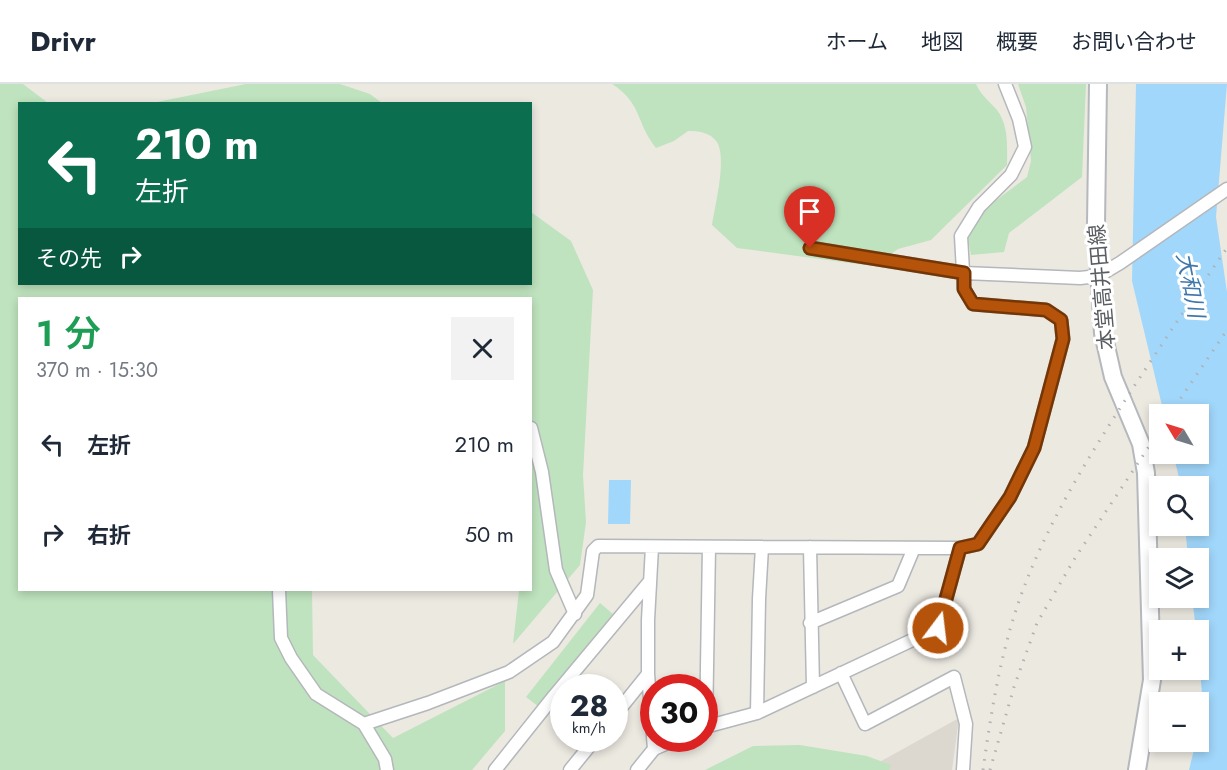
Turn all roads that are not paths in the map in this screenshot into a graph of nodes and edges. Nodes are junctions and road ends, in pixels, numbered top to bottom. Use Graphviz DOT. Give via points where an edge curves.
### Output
graph roads {
  1 [pos="1005,84"];
  2 [pos="1098,84"];
  3 [pos="1227,189"];
  4 [pos="810,248"];
  5 [pos="964,273"];
  6 [pos="1098,276"];
  7 [pos="532,432"];
  8 [pos="652,547"];
  9 [pos="709,547"];
  10 [pos="762,547"];
  11 [pos="810,547"];
  12 [pos="915,548"];
  13 [pos="960,548"];
  14 [pos="650,581"];
  15 [pos="279,591"];
  16 [pos="575,614"];
  17 [pos="810,623"];
  18 [pos="841,673"];
  19 [pos="648,674"];
  20 [pos="706,674"];
  21 [pos="640,684"];
  22 [pos="813,687"];
  23 [pos="628,699"];
  24 [pos="757,712"];
  25 [pos="718,723"];
  26 [pos="364,724"];
  27 [pos="585,752"];
  28 [pos="651,752"];
  29 [pos="387,770"];
  30 [pos="495,770"];
  31 [pos="570,770"];
  32 [pos="637,770"];
  33 [pos="963,770"];
  34 [pos="1137,770"];
  1 -- 5 [label="street" via="1025,147 1011,175 979,207 962,236"];
  2 -- 6 [label="main road, 本堂高井田線"];
  3 -- 6 [label="street"];
  4 -- 5 [label="street"];
  5 -- 6 [label="street"];
  5 -- 13 [label="street" via="964,289 973,304 1046,310 1061,320 1063,339 1034,448 1015,487 978,544"];
  6 -- 34 [label="main road, 本堂高井田線" via="1102,333 1113,377 1141,444 1146,473 1152,680"];
  7 -- 16 [label="street" via="556,570"];
  8 -- 9 [label="street"];
  8 -- 14 [label="street"];
  8 -- 16 [label="street" via="598,546 592,550 587,595"];
  9 -- 10 [label="street"];
  9 -- 20 [label="street"];
  10 -- 11 [label="street"];
  10 -- 24 [label="street"];
  11 -- 12 [label="street"];
  11 -- 17 [label="street"];
  12 -- 13 [label="street"];
  12 -- 17 [label="street" via="898,586"];
  13 -- 18 [label="street" via="938,628"];
  14 -- 19 [label="street"];
  14 -- 30 [label="street"];
  15 -- 26 [label="street" via="281,638 291,658 316,694"];
  16 -- 26 [label="street" via="553,642 509,672"];
  17 -- 22 [label="street"];
  18 -- 22 [label="street"];
  18 -- 33 [label="street" via="865,724 954,677 966,724"];
  21 -- 23 [label="street"];
  22 -- 24 [label="street"];
  24 -- 25 [label="street"];
  26 -- 29 [label="street" via="385,759"];
  27 -- 31 [label="street"];
  28 -- 32 [label="street"];
}
